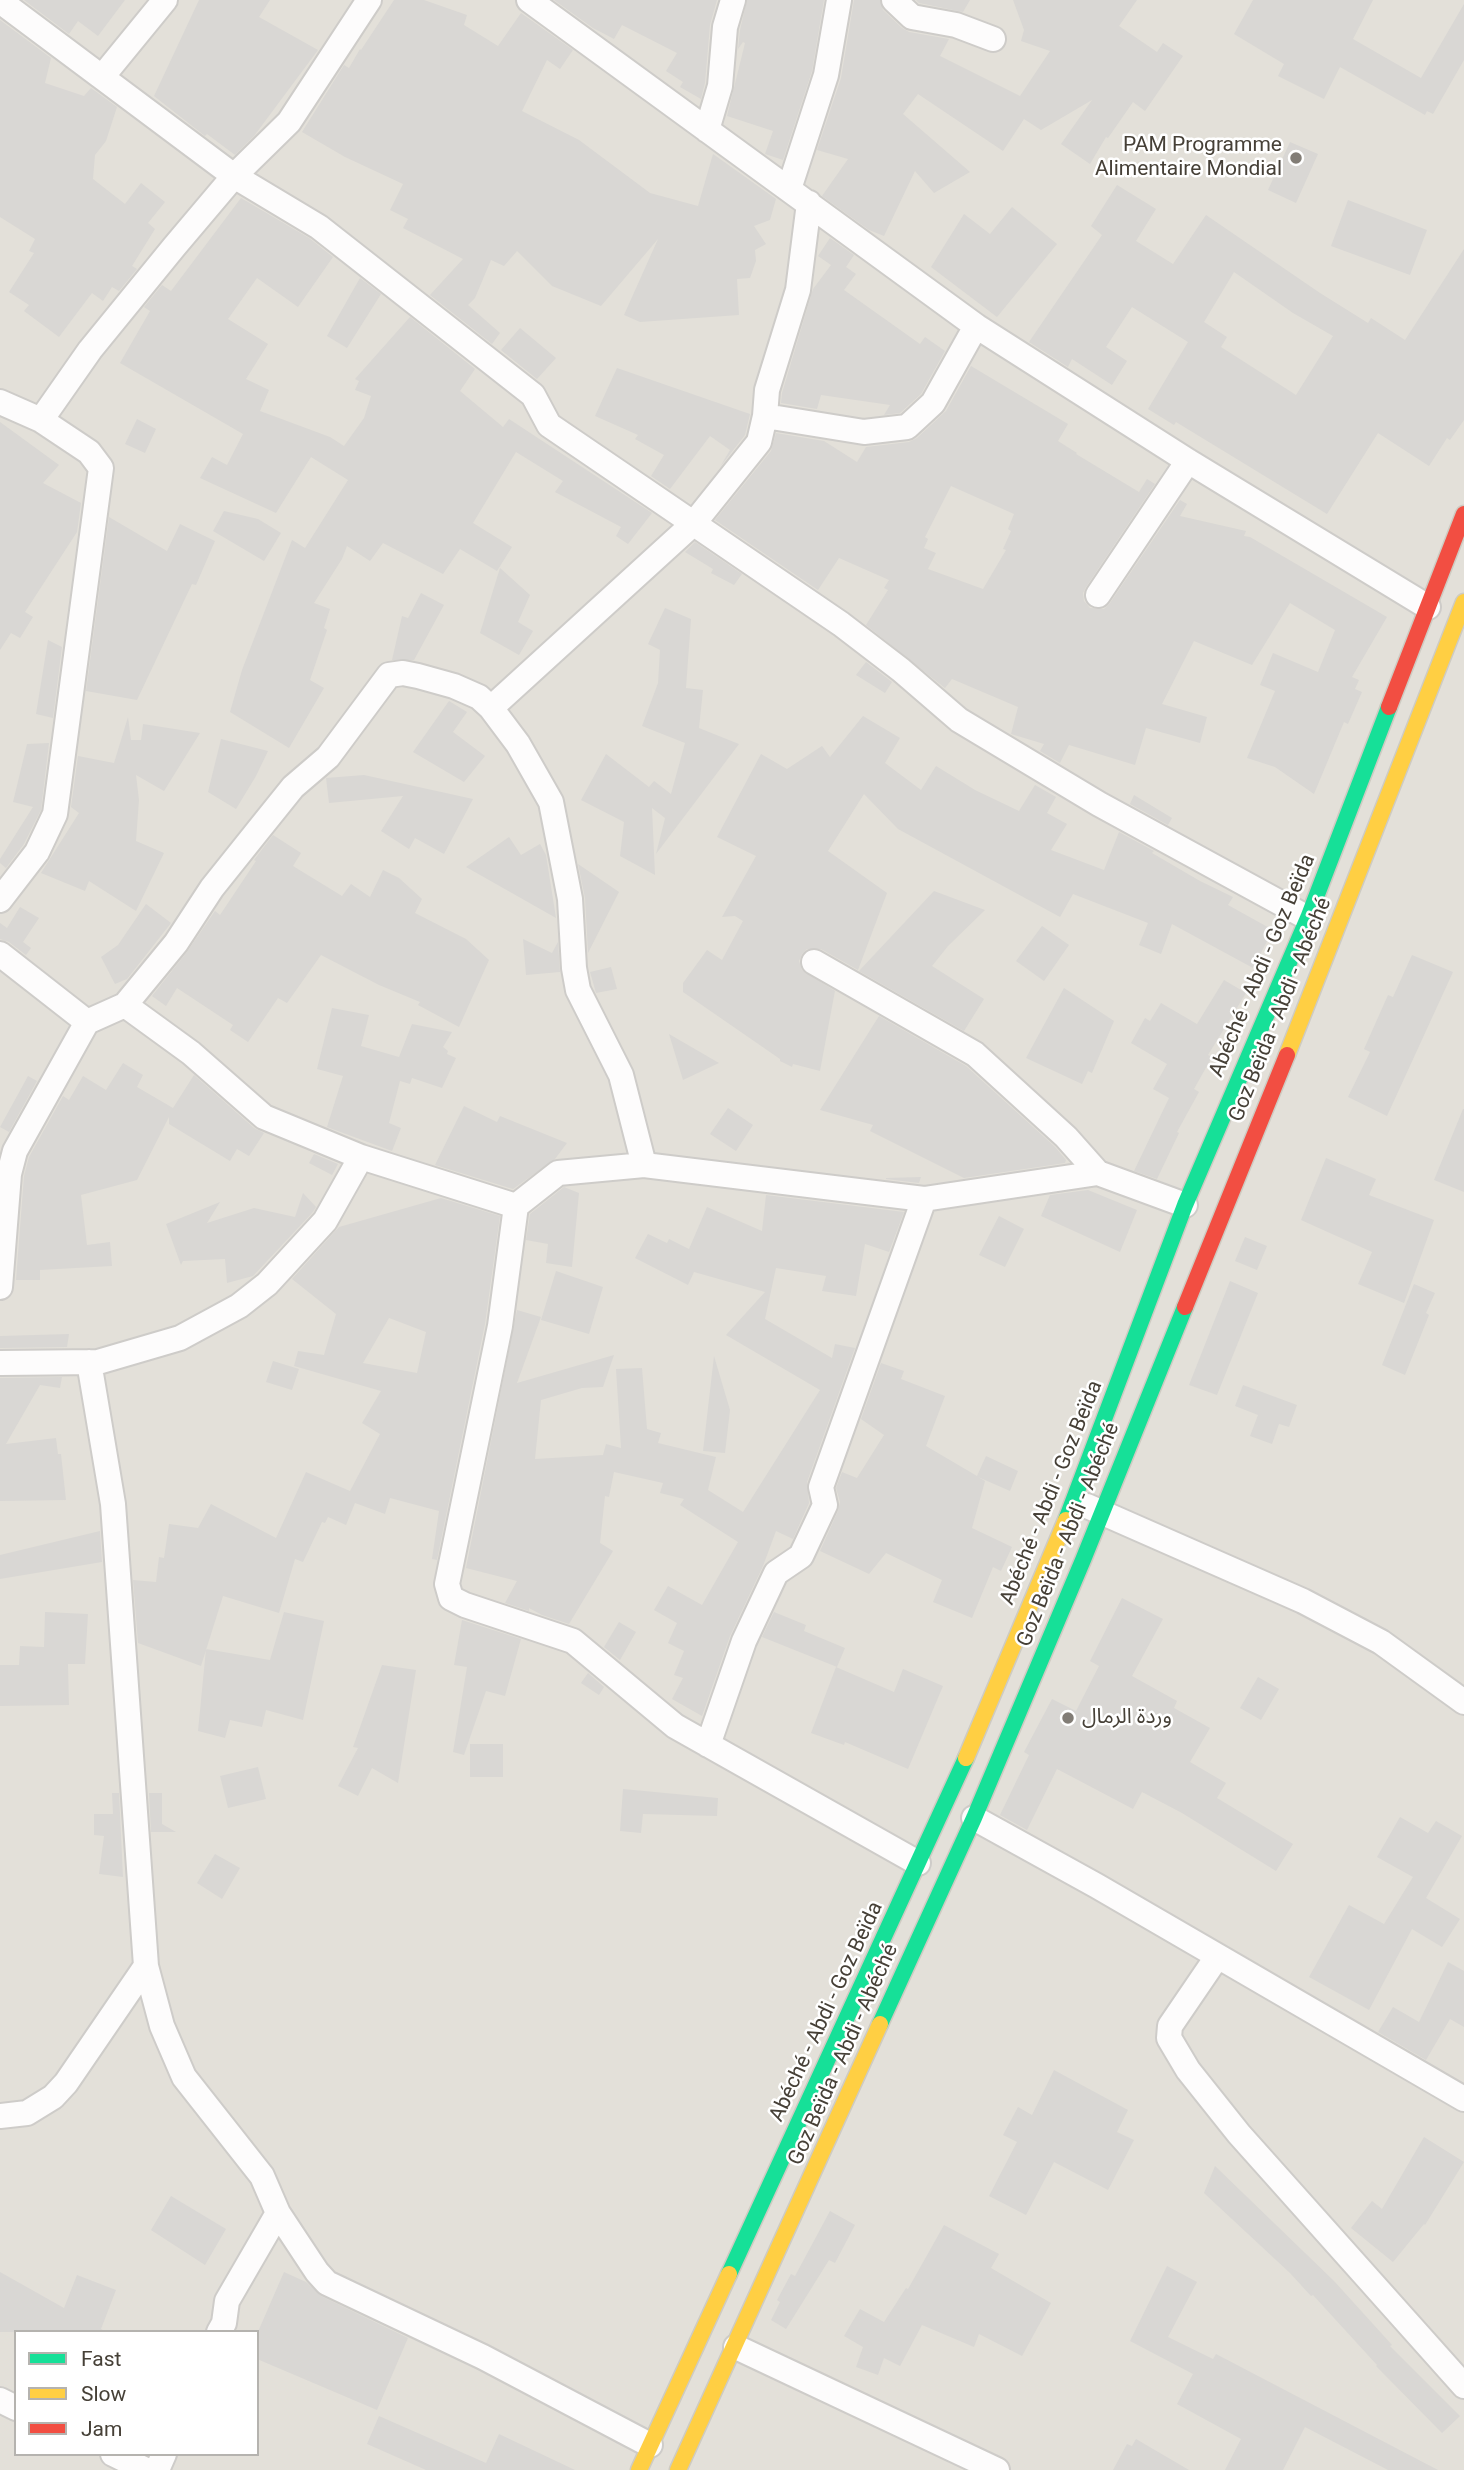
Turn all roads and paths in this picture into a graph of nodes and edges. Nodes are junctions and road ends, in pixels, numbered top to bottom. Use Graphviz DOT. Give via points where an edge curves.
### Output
graph roads {
  1 [pos="166,0"];
  2 [pos="369,0"];
  3 [pos="529,0"];
  4 [pos="733,0"];
  5 [pos="839,0"];
  6 [pos="894,0"];
  7 [pos="2,5"];
  8 [pos="993,39"];
  9 [pos="102,76"];
  10 [pos="707,130"];
  11 [pos="234,176"];
  12 [pos="799,196"];
  13 [pos="976,326"];
  14 [pos="0,402"];
  15 [pos="765,416"];
  16 [pos="41,420"];
  17 [pos="1188,461"];
  18 [pos="1464,514"];
  19 [pos="694,523"];
  20 [pos="1098,595"];
  21 [pos="1464,602"];
  22 [pos="1428,607"];
  23 [pos="491,708"];
  24 [pos="0,900"];
  25 [pos="1308,918"];
  26 [pos="0,954"];
  27 [pos="814,962"];
  28 [pos="125,1005"];
  29 [pos="87,1022"];
  30 [pos="361,1157"];
  31 [pos="644,1165"];
  32 [pos="1098,1173"];
  33 [pos="925,1199"];
  34 [pos="1185,1205"];
  35 [pos="516,1206"];
  36 [pos="0,1287"];
  37 [pos="89,1362"];
  38 [pos="0,1363"];
  39 [pos="1074,1501"];
  40 [pos="1102,1512"];
  41 [pos="1464,1702"];
  42 [pos="708,1745"];
  43 [pos="974,1818"];
  44 [pos="918,1863"];
  45 [pos="1217,1957"];
  46 [pos="146,1966"];
  47 [pos="1464,2099"];
  48 [pos="0,2116"];
  49 [pos="278,2213"];
  50 [pos="220,2330"];
  51 [pos="736,2347"];
  52 [pos="1464,2386"];
  53 [pos="650,2445"];
  54 [pos="117,2456"];
  55 [pos="146,2470"];
  56 [pos="639,2470"];
  57 [pos="678,2470"];
  58 [pos="997,2470"];
  1 -- 9 [label="street"];
  2 -- 11 [label="street" via="289,121"];
  3 -- 10 [label="street"];
  4 -- 10 [label="street" via="725,27 720,86"];
  5 -- 12 [label="street"];
  6 -- 8 [label="street" via="912,17 956,25"];
  7 -- 9 [label="street"];
  9 -- 11 [label="street"];
  10 -- 12 [label="street"];
  11 -- 16 [label="street" via="90,350"];
  11 -- 19 [label="street" via="318,227 533,395 550,425"];
  12 -- 13 [label="street"];
  12 -- 15 [label="street" via="798,290 767,390"];
  13 -- 15 [label="street" via="933,403 906,427 864,432"];
  13 -- 17 [label="street"];
  14 -- 16 [label="street"];
  15 -- 19 [label="street" via="759,442"];
  16 -- 24 [label="street" via="89,452 101,468 55,814 37,852"];
  17 -- 20 [label="street"];
  17 -- 22 [label="street"];
  18 -- 22 [label="main road, Abéché - Abdi - Goz Beïda"];
  19 -- 23 [label="street"];
  19 -- 25 [label="street" via="851,631 958,720 1099,804"];
  21 -- 40 [label="main road, Goz Beïda - Abdi - Abéché"];
  22 -- 25 [label="main road, Abéché - Abdi - Goz Beïda"];
  23 -- 28 [label="street" via="480,697 454,686 403,673 389,675 328,757 293,787 226,870 176,943"];
  23 -- 31 [label="street" via="551,802 570,899 578,990 621,1075"];
  25 -- 34 [label="main road, Abéché - Abdi - Goz Beïda"];
  26 -- 29 [label="street"];
  27 -- 32 [label="street" via="975,1054 1066,1137"];
  28 -- 29 [label="street"];
  28 -- 30 [label="street" via="191,1053 264,1117"];
  29 -- 36 [label="street" via="15,1151"];
  30 -- 35 [label="street"];
  30 -- 37 [label="street" via="325,1222 254,1296 180,1338"];
  31 -- 33 [label="street"];
  31 -- 35 [label="street" via="558,1173"];
  32 -- 33 [label="street"];
  32 -- 34 [label="street"];
  33 -- 42 [label="street" via="821,1487 825,1505 801,1556 776,1573 744,1641"];
  34 -- 39 [label="main road, Abéché - Abdi - Goz Beïda"];
  35 -- 42 [label="street" via="500,1326 447,1584 451,1598 573,1641 675,1726"];
  37 -- 38 [label="street"];
  37 -- 46 [label="street" via="113,1504"];
  39 -- 40 [label="street"];
  39 -- 44 [label="main road, Abéché - Abdi - Goz Beïda"];
  40 -- 41 [label="street" via="1314,1607 1381,1643"];
  40 -- 43 [label="main road, Goz Beïda - Abdi - Abéché"];
  42 -- 44 [label="street"];
  43 -- 45 [label="street"];
  43 -- 51 [label="main road, Goz Beïda - Abdi - Abéché"];
  44 -- 53 [label="main road, Abéché - Abdi - Goz Beïda"];
  45 -- 47 [label="street"];
  45 -- 52 [label="street" via="1170,2026 1169,2038 1188,2070 1239,2134"];
  46 -- 48 [label="street" via="53,2097 27,2113"];
  46 -- 49 [label="street" via="162,2026 184,2077 262,2176"];
  49 -- 50 [label="street" via="227,2301"];
  49 -- 53 [label="street" via="327,2283 483,2357"];
  51 -- 57 [label="main road, Goz Beïda - Abdi - Abéché"];
  51 -- 58 [label="street"];
  53 -- 56 [label="main road, Abéché - Abdi - Goz Beïda"];
  54 -- 55 [label="street"];
}
